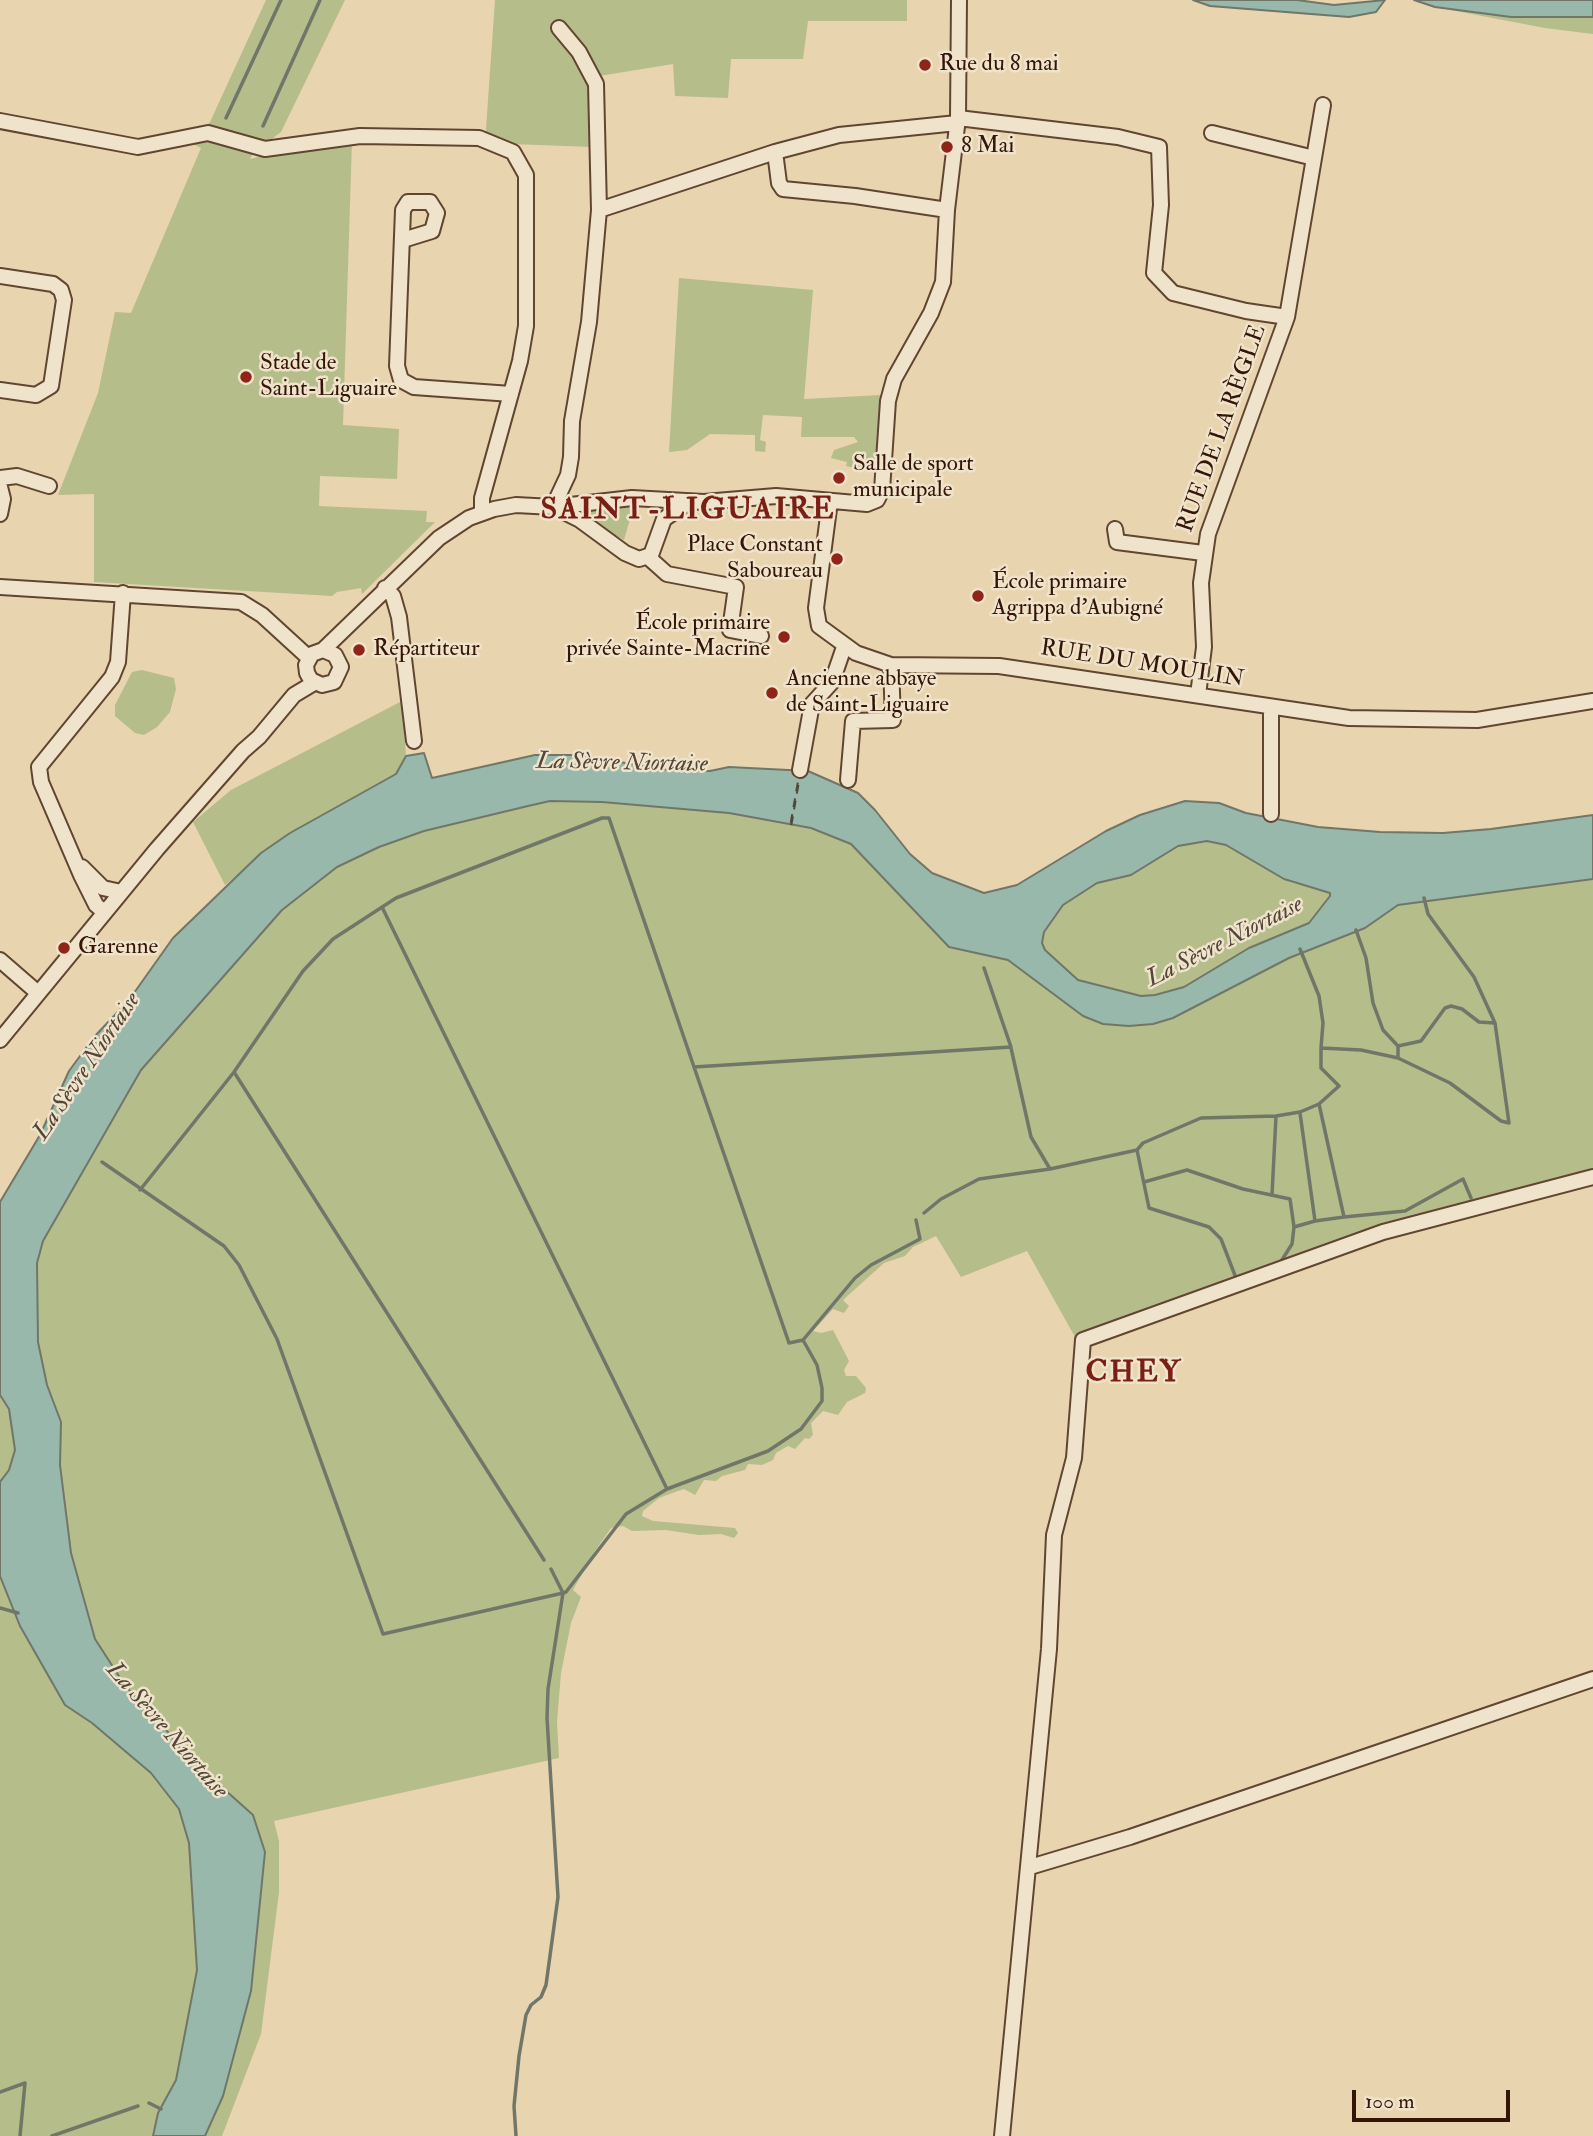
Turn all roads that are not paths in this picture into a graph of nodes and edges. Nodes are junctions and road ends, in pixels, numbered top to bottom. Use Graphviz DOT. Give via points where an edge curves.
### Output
graph roads {
  1 [pos="959,0"];
  2 [pos="559,28"];
  3 [pos="1323,105"];
  4 [pos="0,121"];
  5 [pos="957,121"];
  6 [pos="1212,133"];
  7 [pos="775,152"];
  8 [pos="1314,158"];
  9 [pos="599,210"];
  10 [pos="947,210"];
  11 [pos="403,240"];
  12 [pos="0,276"];
  13 [pos="1287,317"];
  14 [pos="0,390"];
  15 [pos="511,394"];
  16 [pos="0,478"];
  17 [pos="49,486"];
  18 [pos="0,487"];
  19 [pos="657,499"];
  20 [pos="830,501"];
  21 [pos="584,502"];
  22 [pos="689,502"];
  23 [pos="553,507"];
  24 [pos="482,512"];
  25 [pos="0,514"];
  26 [pos="664,519"];
  27 [pos="580,520"];
  28 [pos="1115,529"];
  29 [pos="1203,553"];
  30 [pos="648,557"];
  31 [pos="0,587"];
  32 [pos="385,588"];
  33 [pos="123,593"];
  34 [pos="351,624"];
  35 [pos="761,636"];
  36 [pos="844,646"];
  37 [pos="323,650"];
  38 [pos="340,662"];
  39 [pos="307,663"];
  40 [pos="891,665"];
  41 [pos="314,683"];
  42 [pos="1198,695"];
  43 [pos="1593,701"];
  44 [pos="1271,708"];
  45 [pos="414,741"];
  46 [pos="243,751"];
  47 [pos="800,770"];
  48 [pos="848,780"];
  49 [pos="1270,814"];
  50 [pos="77,860"];
  51 [pos="121,892"];
  52 [pos="104,912"];
  53 [pos="0,960"];
  54 [pos="38,993"];
  55 [pos="0,1040"];
  56 [pos="1593,1177"];
  57 [pos="1593,1679"];
  58 [pos="1030,1867"];
  59 [pos="1002,2136"];
  1 -- 5 [label="street"];
  2 -- 9 [label="street" via="579,51 596,84"];
  3 -- 8 [label="street"];
  4 -- 15 [label="street" via="138,147 208,133 265,149 340,137 472,137 513,152 526,175 527,296 523,344"];
  5 -- 7 [label="street" via="853,132"];
  5 -- 10 [label="street"];
  5 -- 13 [label="street, RUE DE LA RÈGLE" via="1118,137 1159,147 1161,205 1154,272 1173,293"];
  6 -- 8 [label="street"];
  7 -- 9 [label="street"];
  7 -- 10 [label="street" via="783,190"];
  8 -- 13 [label="street"];
  9 -- 23 [label="street" via="571,457"];
  10 -- 20 [label="street" via="940,293 889,394 880,495 867,504"];
  11 -- 15 [label="street" via="397,366 401,380 414,387"];
  12 -- 14 [label="street" via="58,286 64,305 51,386 40,395"];
  13 -- 29 [label="street, RUE DE LA RÈGLE"];
  15 -- 24 [label="street"];
  16 -- 17 [label="street" via="17,476"];
  18 -- 25 [label="street"];
  19 -- 21 [label="street"];
  19 -- 22 [label="street"];
  19 -- 26 [label="street" via="664,508"];
  20 -- 22 [label="street" via="776,496"];
  20 -- 36 [label="street, RUE DU MOULIN" via="816,608 819,626"];
  21 -- 23 [label="street"];
  21 -- 27 [label="street" via="578,508"];
  22 -- 26 [label="street"];
  23 -- 24 [label="street" via="516,505"];
  23 -- 27 [label="street"];
  24 -- 32 [label="street" via="439,538"];
  26 -- 30 [label="street"];
  27 -- 30 [label="street" via="631,556"];
  28 -- 29 [label="street" via="1117,542"];
  29 -- 42 [label="street, RUE DE LA RÈGLE" via="1204,647"];
  30 -- 35 [label="street" via="667,574 736,587 730,630"];
  31 -- 33 [label="street"];
  32 -- 34 [label="street"];
  32 -- 45 [label="street" via="393,596 399,617"];
  33 -- 39 [label="street" via="241,602 262,615"];
  33 -- 50 [label="street" via="118,662 112,677 39,767 41,782"];
  34 -- 37 [label="street"];
  34 -- 38 [label="street"];
  36 -- 40 [label="street, RUE DU MOULIN"];
  36 -- 47 [label="street" via="832,682 812,704"];
  37 -- 38 [label="street" via="332,652"];
  37 -- 39 [label="street"];
  38 -- 41 [label="street" via="340,675 334,681"];
  39 -- 41 [label="street"];
  39 -- 46 [label="street"];
  40 -- 42 [label="street, RUE DU MOULIN" via="987,665"];
  40 -- 48 [label="street" via="893,720 853,721"];
  41 -- 46 [label="street" via="294,695"];
  42 -- 44 [label="street, RUE DU MOULIN"];
  43 -- 44 [label="street, RUE DU MOULIN" via="1452,722 1349,718"];
  44 -- 49 [label="street"];
  46 -- 51 [label="street"];
  50 -- 51 [label="street" via="103,888"];
  50 -- 52 [label="street" via="91,895"];
  51 -- 52 [label="street"];
  52 -- 54 [label="street"];
  53 -- 54 [label="street"];
  54 -- 55 [label="street"];
  56 -- 58 [label="street" via="1395,1229 1083,1340 1074,1458 1054,1535"];
  57 -- 58 [label="street" via="1130,1838"];
  58 -- 59 [label="street"];
}
